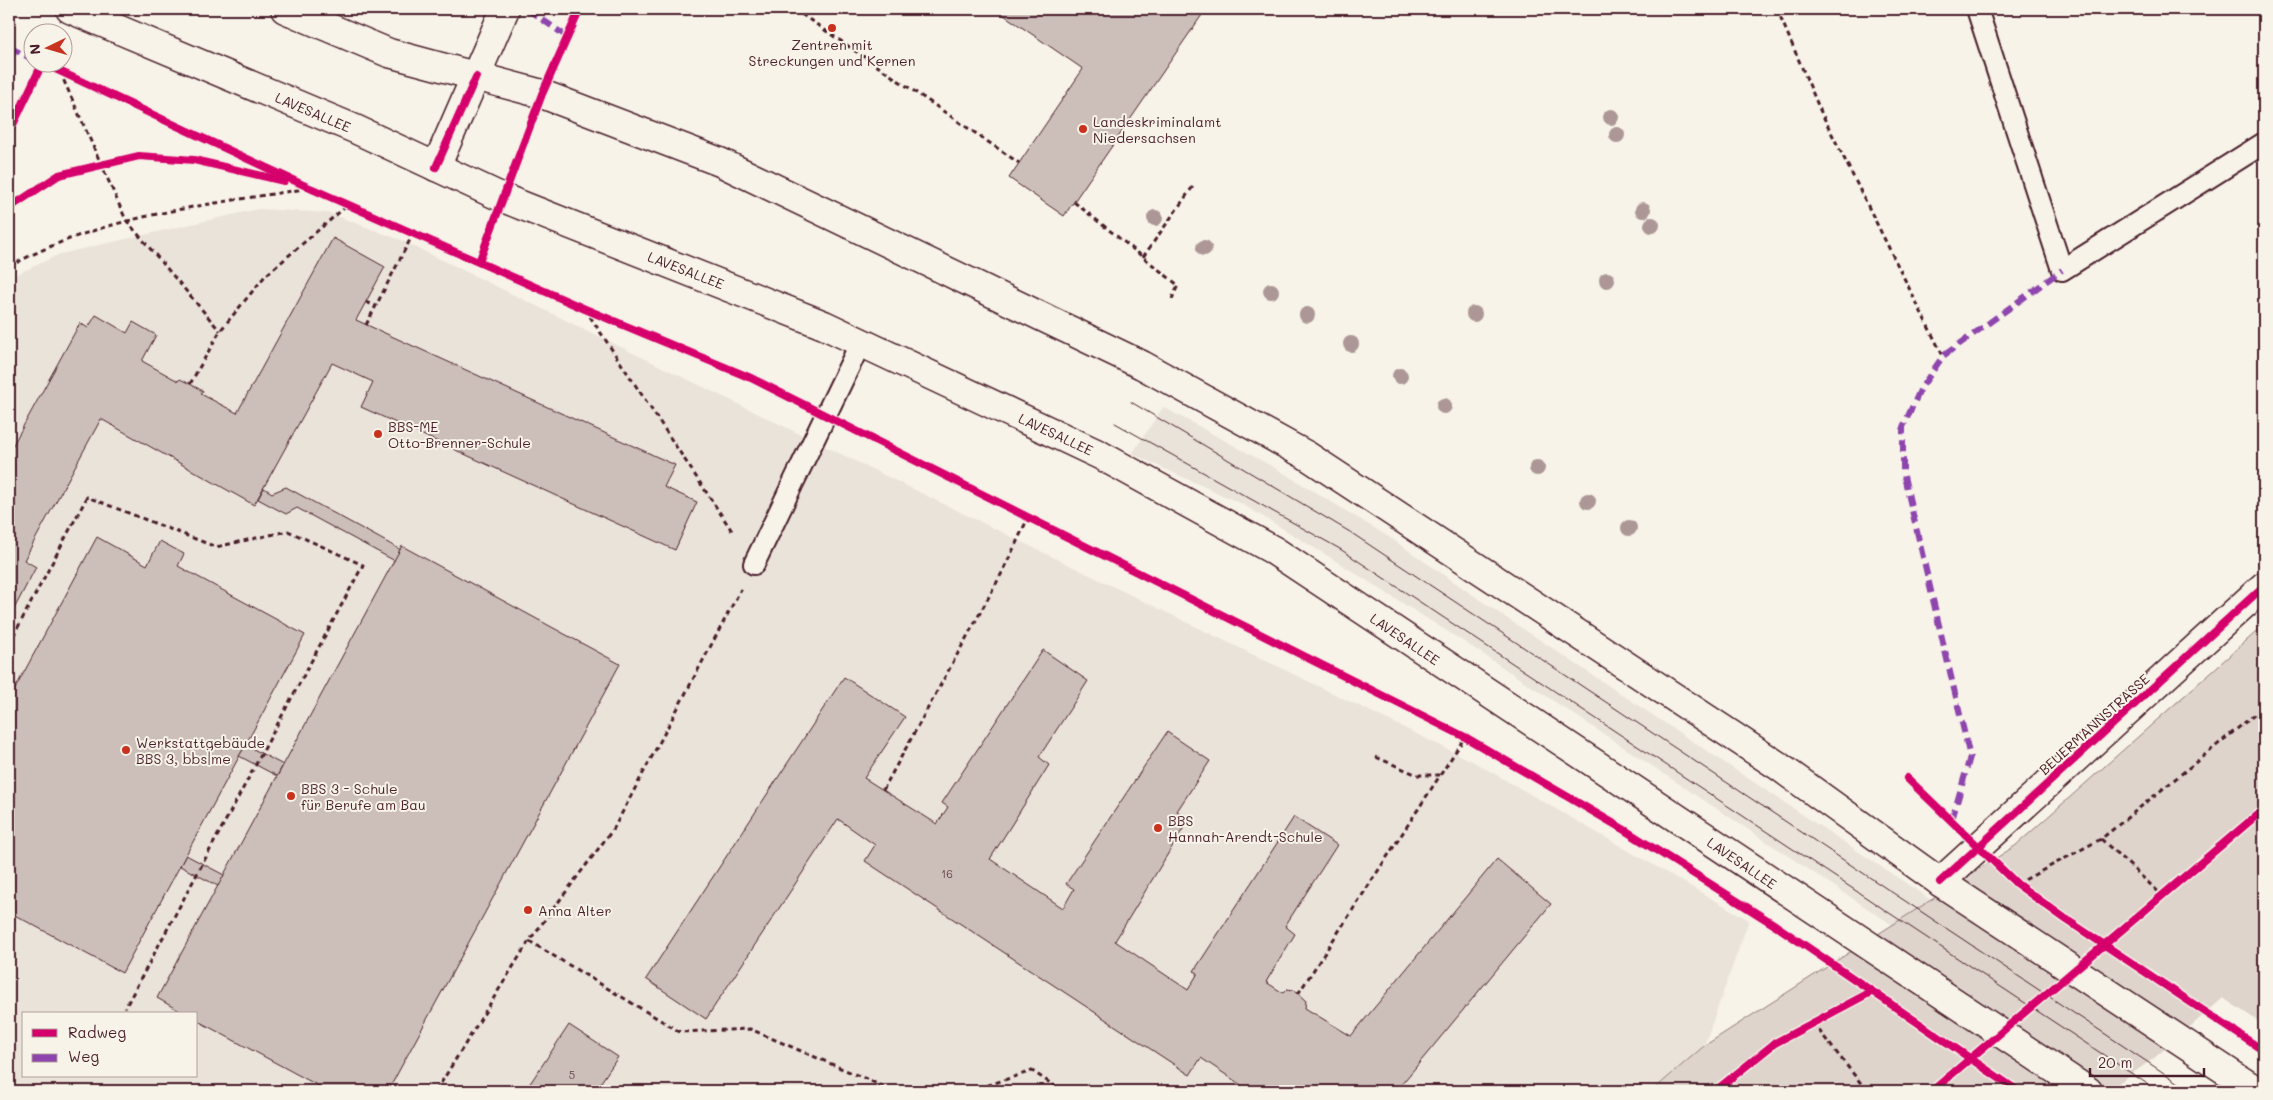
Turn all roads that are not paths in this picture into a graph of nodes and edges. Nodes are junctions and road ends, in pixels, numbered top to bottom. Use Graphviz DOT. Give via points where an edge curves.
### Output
graph roads {
  1 [pos="70,9"];
  2 [pos="285,9"];
  3 [pos="505,9"];
  4 [pos="1976,9"];
  5 [pos="476,77"];
  6 [pos="2264,143"];
  7 [pos="436,167"];
  8 [pos="861,342"];
  9 [pos="754,564"];
  10 [pos="2264,586"];
  11 [pos="1940,882"];
  12 [pos="2088,1091"];
  13 [pos="2257,1091"];
  1 -- 7 [label="main road, LAVESALLEE" via="355,129"];
  2 -- 5 [label="main road" via="390,53"];
  3 -- 5 [label="main road"];
  4 -- 6 [label="lane" via="2062,270"];
  5 -- 7 [label="main road"];
  5 -- 11 [label="main road" via="542,94 720,162 1142,365 1306,455 1777,765"];
  7 -- 8 [label="main road, LAVESALLEE" via="502,198"];
  8 -- 9 [label="lane"];
  8 -- 12 [label="main road, LAVESALLEE" via="1100,455 1273,550"];
  10 -- 11 [label="main road, BEUERMANNSTRASSE"];
  11 -- 13 [label="main road"];
}
